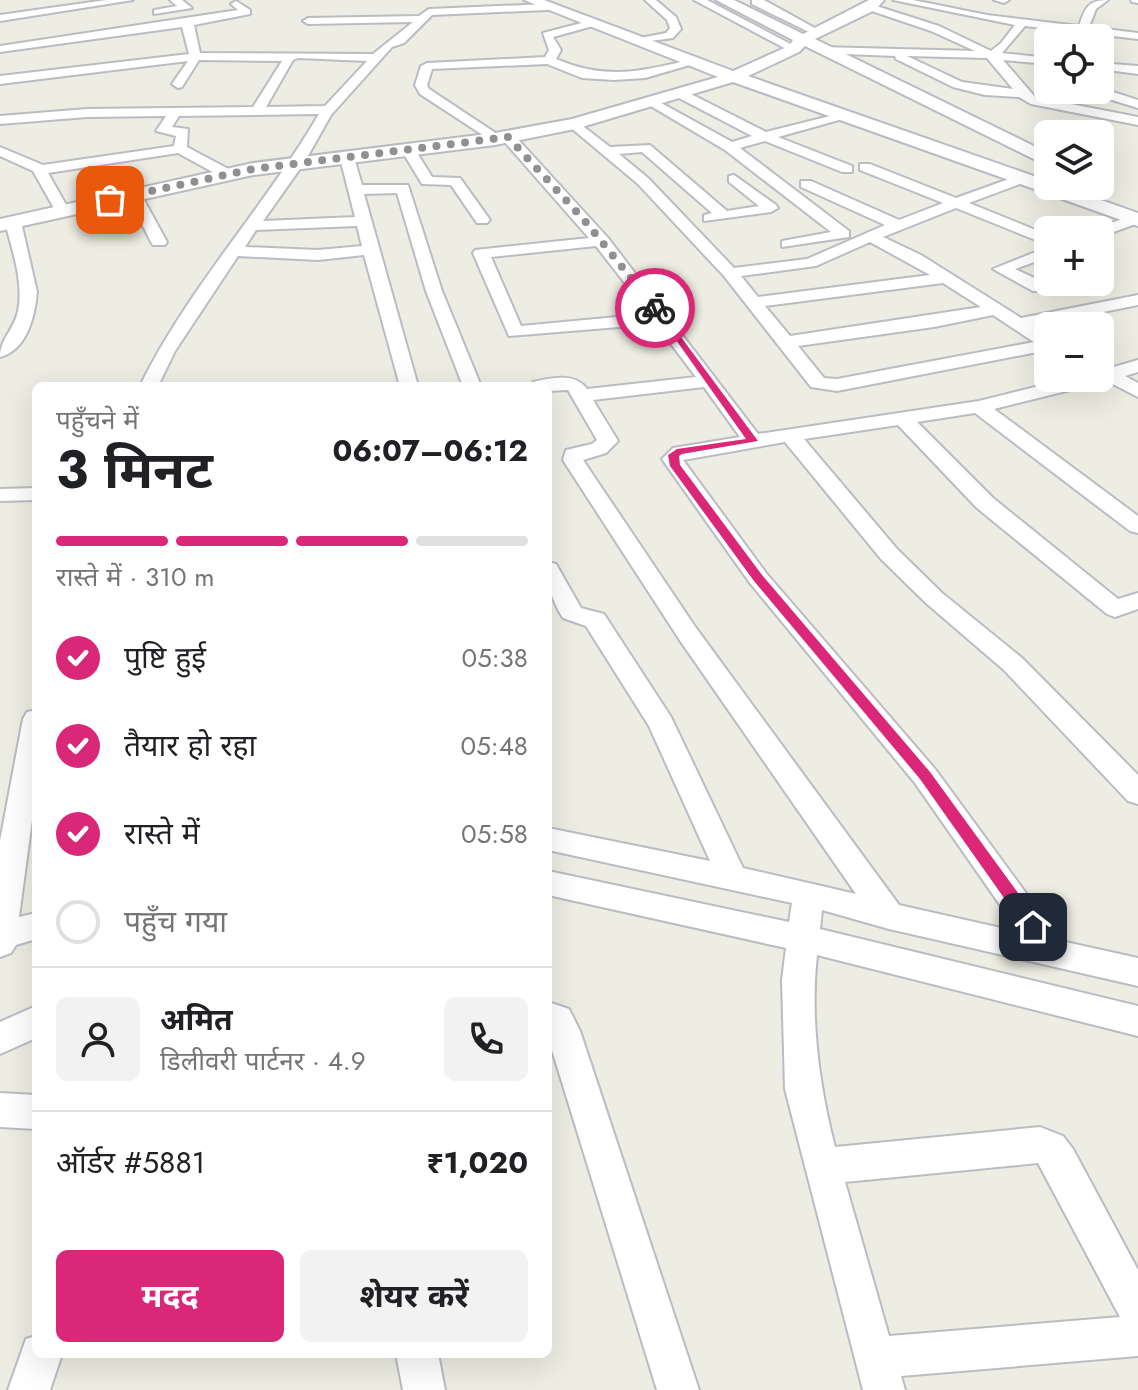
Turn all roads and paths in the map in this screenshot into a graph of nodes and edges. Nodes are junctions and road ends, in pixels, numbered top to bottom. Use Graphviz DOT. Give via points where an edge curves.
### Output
graph roads {
  1 [pos="128,0"];
  2 [pos="175,0"];
  3 [pos="650,0"];
  4 [pos="699,0"];
  5 [pos="723,0"];
  6 [pos="759,0"];
  7 [pos="898,0"];
  8 [pos="1103,0"];
  9 [pos="873,3"];
  10 [pos="236,4"];
  11 [pos="539,4"];
  12 [pos="71,8"];
  13 [pos="353,8"];
  14 [pos="384,8"];
  15 [pos="139,14"];
  16 [pos="0,18"];
  17 [pos="420,19"];
  18 [pos="308,21"];
  19 [pos="1023,22"];
  20 [pos="183,24"];
  21 [pos="589,24"];
  22 [pos="1034,24"];
  23 [pos="1085,24"];
  24 [pos="95,27"];
  25 [pos="1114,35"];
  26 [pos="1138,36"];
  27 [pos="373,40"];
  28 [pos="811,40"];
  29 [pos="639,41"];
  30 [pos="398,43"];
  31 [pos="0,49"];
  32 [pos="888,53"];
  33 [pos="1114,54"];
  34 [pos="991,56"];
  35 [pos="1138,57"];
  36 [pos="195,58"];
  37 [pos="286,58"];
  38 [pos="377,58"];
  39 [pos="549,60"];
  40 [pos="1034,60"];
  41 [pos="694,62"];
  42 [pos="1114,67"];
  43 [pos="1003,69"];
  44 [pos="1138,70"];
  45 [pos="1034,72"];
  46 [pos="49,73"];
  47 [pos="734,77"];
  48 [pos="1114,79"];
  49 [pos="0,80"];
  50 [pos="1138,82"];
  51 [pos="178,84"];
  52 [pos="52,87"];
  53 [pos="1019,91"];
  54 [pos="681,94"];
  55 [pos="650,102"];
  56 [pos="1138,102"];
  57 [pos="258,110"];
  58 [pos="329,110"];
  59 [pos="175,111"];
  60 [pos="841,115"];
  61 [pos="0,120"];
  62 [pos="1138,121"];
  63 [pos="575,124"];
  64 [pos="764,137"];
  65 [pos="501,138"];
  66 [pos="730,147"];
  67 [pos="180,149"];
  68 [pos="0,151"];
  69 [pos="409,151"];
  70 [pos="607,151"];
  71 [pos="1034,153"];
  72 [pos="347,158"];
  73 [pos="297,163"];
  74 [pos="865,167"];
  75 [pos="847,169"];
  76 [pos="40,170"];
  77 [pos="227,174"];
  78 [pos="734,179"];
  79 [pos="1020,179"];
  80 [pos="806,184"];
  81 [pos="357,190"];
  82 [pos="134,194"];
  83 [pos="1114,196"];
  84 [pos="957,204"];
  85 [pos="62,210"];
  86 [pos="751,212"];
  87 [pos="1137,214"];
  88 [pos="724,216"];
  89 [pos="482,220"];
  90 [pos="365,221"];
  91 [pos="682,223"];
  92 [pos="6,224"];
  93 [pos="898,225"];
  94 [pos="1114,225"];
  95 [pos="252,226"];
  96 [pos="1034,234"];
  97 [pos="779,236"];
  98 [pos="869,236"];
  99 [pos="602,241"];
  100 [pos="159,242"];
  101 [pos="371,250"];
  102 [pos="234,251"];
  103 [pos="1034,257"];
  104 [pos="810,263"];
  105 [pos="730,273"];
  106 [pos="945,278"];
  107 [pos="1034,285"];
  108 [pos="1138,300"];
  109 [pos="756,302"];
  110 [pos="993,310"];
  111 [pos="662,318"];
  112 [pos="1016,324"];
  113 [pos="1034,335"];
  114 [pos="8,339"];
  115 [pos="785,342"];
  116 [pos="1034,347"];
  117 [pos="0,352"];
  118 [pos="1138,366"];
  119 [pos="1114,372"];
  120 [pos="708,381"];
  121 [pos="1114,381"];
  122 [pos="151,382"];
  123 [pos="408,382"];
  124 [pos="470,382"];
  125 [pos="552,385"];
  126 [pos="1138,391"];
  127 [pos="1038,392"];
  128 [pos="580,396"];
  129 [pos="979,407"];
  130 [pos="903,419"];
  131 [pos="790,436"];
  132 [pos="753,441"];
  133 [pos="32,494"];
  134 [pos="0,495"];
  135 [pos="1138,526"];
  136 [pos="552,576"];
  137 [pos="1127,605"];
  138 [pos="1138,627"];
  139 [pos="30,774"];
  140 [pos="1138,793"];
  141 [pos="552,840"];
  142 [pos="732,877"];
  143 [pos="552,884"];
  144 [pos="808,894"];
  145 [pos="889,916"];
  146 [pos="32,928"];
  147 [pos="1,940"];
  148 [pos="1051,952"];
  149 [pos="800,961"];
  150 [pos="1138,972"];
  151 [pos="552,1018"];
  152 [pos="1138,1021"];
  153 [pos="32,1023"];
  154 [pos="0,1039"];
  155 [pos="0,1110"];
  156 [pos="32,1112"];
  157 [pos="822,1166"];
  158 [pos="1138,1310"];
  159 [pos="1138,1336"];
  160 [pos="40,1358"];
  161 [pos="418,1358"];
  162 [pos="880,1374"];
  163 [pos="29,1390"];
  164 [pos="424,1390"];
  165 [pos="678,1390"];
  1 -- 12 [label="street"];
  2 -- 15 [label="street" via="187,8"];
  3 -- 29 [label="street" via="676,29 669,36"];
  4 -- 28 [label="street" via="749,28"];
  5 -- 28 [label="street"];
  6 -- 28 [label="street"];
  7 -- 19 [label="street"];
  8 -- 23 [label="street" via="1091,7"];
  9 -- 28 [label="street"];
  9 -- 34 [label="street"];
  10 -- 20 [label="street" via="246,12"];
  11 -- 17 [label="street" via="430,12"];
  11 -- 21 [label="street"];
  12 -- 16 [label="street"];
  12 -- 24 [label="street"];
  13 -- 14 [label="street"];
  17 -- 18 [label="street"];
  17 -- 30 [label="street"];
  19 -- 22 [label="street"];
  19 -- 34 [label="street" via="1008,45"];
  20 -- 24 [label="street"];
  20 -- 36 [label="street" via="189,26"];
  21 -- 29 [label="street"];
  21 -- 39 [label="street" via="547,35 555,50"];
  24 -- 31 [label="street"];
  25 -- 26 [label="street"];
  27 -- 30 [label="street"];
  28 -- 32 [label="street"];
  28 -- 32 [label="street"];
  28 -- 47 [label="street"];
  28 -- 71 [label="street"];
  29 -- 41 [label="street"];
  30 -- 38 [label="street" via="388,45"];
  32 -- 34 [label="street"];
  32 -- 53 [label="street" via="967,90"];
  33 -- 35 [label="street"];
  34 -- 40 [label="street"];
  34 -- 43 [label="street"];
  36 -- 37 [label="street"];
  36 -- 46 [label="street"];
  36 -- 51 [label="street"];
  37 -- 38 [label="street"];
  37 -- 57 [label="street"];
  38 -- 58 [label="street"];
  39 -- 41 [label="street" via="582,74 614,76"];
  39 -- 65 [label="street" via="426,67 424,91"];
  41 -- 47 [label="street"];
  42 -- 44 [label="street"];
  43 -- 45 [label="street"];
  43 -- 53 [label="street"];
  46 -- 49 [label="street"];
  46 -- 52 [label="street"];
  47 -- 54 [label="street"];
  47 -- 60 [label="street"];
  48 -- 50 [label="street"];
  53 -- 56 [label="street"];
  53 -- 62 [label="street" via="1041,104"];
  54 -- 55 [label="street"];
  54 -- 64 [label="street"];
  55 -- 63 [label="street"];
  55 -- 66 [label="street"];
  57 -- 58 [label="street"];
  57 -- 59 [label="street"];
  58 -- 73 [label="street"];
  59 -- 61 [label="street" via="46,111"];
  59 -- 67 [label="street" via="163,131 183,132"];
  60 -- 64 [label="street"];
  60 -- 79 [label="street"];
  63 -- 65 [label="street"];
  63 -- 70 [label="street"];
  64 -- 66 [label="street"];
  64 -- 75 [label="street"];
  65 -- 69 [label="street"];
  65 -- 99 [label="street"];
  66 -- 97 [label="street" via="844,234"];
  67 -- 76 [label="street"];
  67 -- 77 [label="street"];
  68 -- 76 [label="street"];
  69 -- 72 [label="street"];
  69 -- 89 [label="street" via="427,181 455,181"];
  70 -- 88 [label="street" via="645,148"];
  70 -- 91 [label="street"];
  72 -- 73 [label="street"];
  72 -- 81 [label="street"];
  73 -- 77 [label="street"];
  73 -- 95 [label="street"];
  74 -- 84 [label="street"];
  76 -- 85 [label="street"];
  77 -- 82 [label="street"];
  78 -- 86 [label="street" via="771,207"];
  79 -- 84 [label="street"];
  79 -- 87 [label="street"];
  80 -- 93 [label="street"];
  81 -- 90 [label="street"];
  81 -- 124 [label="street" via="403,188 434,291"];
  82 -- 85 [label="street"];
  82 -- 100 [label="street"];
  83 -- 87 [label="street"];
  84 -- 93 [label="street"];
  84 -- 96 [label="street"];
  85 -- 92 [label="street"];
  86 -- 88 [label="street"];
  86 -- 97 [label="street"];
  87 -- 94 [label="street"];
  88 -- 91 [label="street"];
  90 -- 95 [label="street"];
  90 -- 101 [label="street"];
  91 -- 105 [label="street"];
  92 -- 114 [label="street" via="29,292 26,315"];
  93 -- 98 [label="street"];
  95 -- 102 [label="street"];
  97 -- 104 [label="street"];
  98 -- 104 [label="street"];
  98 -- 106 [label="street"];
  99 -- 111 [label="street"];
  99 -- 111 [label="street" via="481,253 515,332"];
  101 -- 102 [label="street" via="318,255"];
  101 -- 123 [label="street"];
  102 -- 122 [label="street" via="173,339"];
  103 -- 107 [label="street" via="1001,269"];
  104 -- 105 [label="street"];
  105 -- 109 [label="street"];
  106 -- 109 [label="street"];
  106 -- 110 [label="street"];
  108 -- 112 [label="street"];
  109 -- 115 [label="street"];
  110 -- 112 [label="street"];
  110 -- 115 [label="street"];
  111 -- 120 [label="street"];
  112 -- 113 [label="street"];
  114 -- 117 [label="street"];
  115 -- 116 [label="street" via="812,377 825,385"];
  118 -- 119 [label="street"];
  120 -- 128 [label="street"];
  120 -- 132 [label="street"];
  121 -- 126 [label="street"];
  125 -- 128 [label="street" via="568,383"];
  127 -- 129 [label="street"];
  128 -- 145 [label="street" via="608,441 599,449 573,454 573,460 728,694"];
  129 -- 130 [label="street"];
  129 -- 135 [label="street"];
  130 -- 131 [label="street"];
  130 -- 137 [label="street" via="985,503"];
  131 -- 132 [label="street"];
  131 -- 140 [label="street" via="889,554 1013,664"];
  132 -- 148 [label="street" via="680,452 672,459 758,578 925,776"];
  133 -- 134 [label="street"];
  136 -- 142 [label="street" via="572,613 595,620 662,724"];
  137 -- 138 [label="street"];
  139 -- 147 [label="street"];
  141 -- 142 [label="street"];
  142 -- 144 [label="street"];
  143 -- 149 [label="street"];
  144 -- 145 [label="street"];
  144 -- 149 [label="street"];
  145 -- 148 [label="street"];
  146 -- 147 [label="street"];
  148 -- 150 [label="street"];
  149 -- 152 [label="street" via="949,977"];
  149 -- 157 [label="street" via="803,1089"];
  151 -- 165 [label="street" via="563,1031"];
  153 -- 154 [label="street"];
  155 -- 156 [label="street"];
  157 -- 158 [label="street" via="1040,1145 1050,1149"];
  157 -- 162 [label="street"];
  159 -- 162 [label="street"];
  160 -- 163 [label="street"];
  161 -- 164 [label="street"];
}
